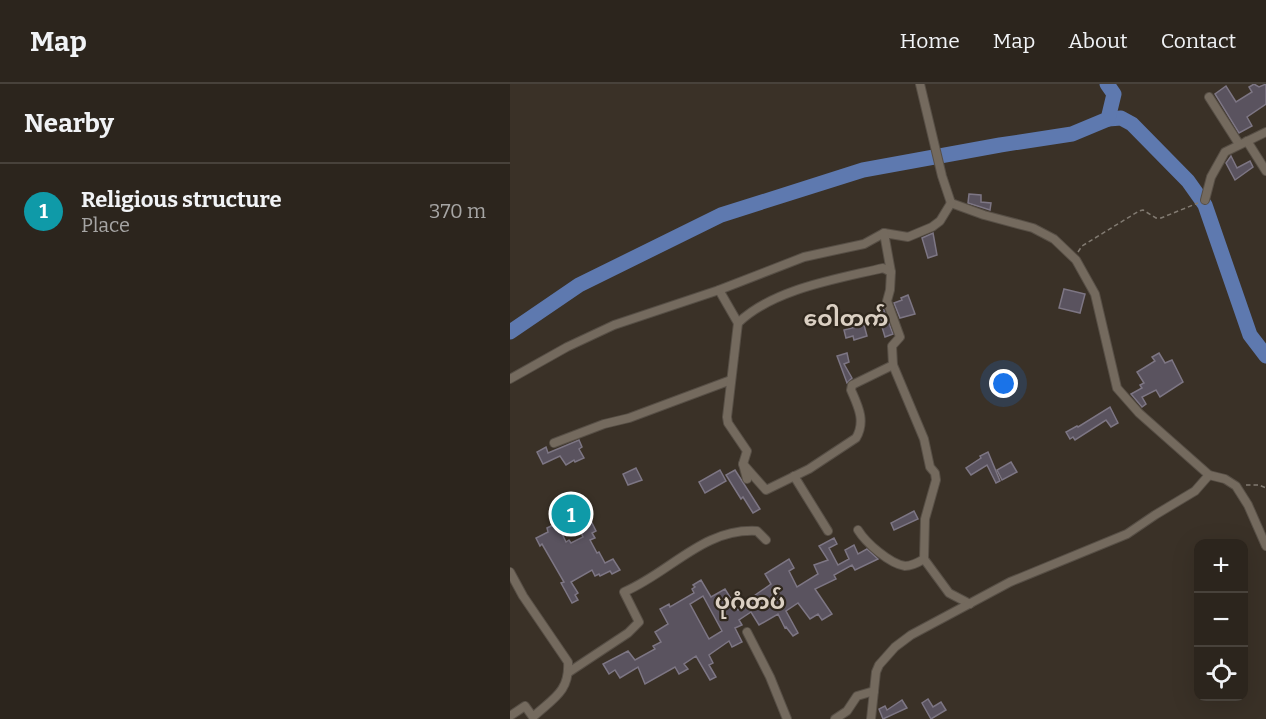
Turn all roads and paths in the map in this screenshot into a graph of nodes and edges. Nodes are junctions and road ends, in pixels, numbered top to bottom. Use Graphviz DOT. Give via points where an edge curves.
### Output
graph roads {
  1 [pos="920,84"];
  2 [pos="1209,97"];
  3 [pos="1266,132"];
  4 [pos="1243,142"];
  5 [pos="1266,171"];
  6 [pos="1205,200"];
  7 [pos="951,203"];
  8 [pos="884,233"];
  9 [pos="1076,260"];
  10 [pos="891,272"];
  11 [pos="719,290"];
  12 [pos="738,323"];
  13 [pos="893,365"];
  14 [pos="510,379"];
  15 [pos="731,380"];
  16 [pos="554,443"];
  17 [pos="743,464"];
  18 [pos="794,476"];
  19 [pos="1209,476"];
  20 [pos="747,479"];
  21 [pos="1236,486"];
  22 [pos="1266,488"];
  23 [pos="858,530"];
  24 [pos="828,531"];
  25 [pos="766,540"];
  26 [pos="1266,546"];
  27 [pos="924,560"];
  28 [pos="510,572"];
  29 [pos="970,604"];
  30 [pos="747,632"];
  31 [pos="569,672"];
  32 [pos="874,691"];
  33 [pos="510,716"];
  34 [pos="787,719"];
  35 [pos="835,719"];
  36 [pos="871,719"];
  1 -- 7 [label="street"];
  2 -- 4 [label="street"];
  3 -- 4 [label="street"];
  4 -- 5 [label="street"];
  4 -- 6 [label="street" via="1221,156"];
  6 -- 9 [label="path" via="1161,219 1143,210 1133,214 1082,246"];
  7 -- 8 [label="street" via="932,227 908,237"];
  7 -- 9 [label="street" via="1033,228 1054,239"];
  8 -- 10 [label="street"];
  8 -- 11 [label="street" via="864,244 804,257"];
  9 -- 19 [label="street" via="1095,294 1117,388"];
  10 -- 12 [label="street" via="883,268 796,291 746,315"];
  10 -- 13 [label="street" via="887,302 900,337 892,346"];
  11 -- 12 [label="street"];
  11 -- 14 [label="street" via="614,325"];
  12 -- 15 [label="street"];
  13 -- 18 [label="street" via="852,385 861,423 856,438"];
  13 -- 27 [label="street" via="935,473 925,519"];
  15 -- 16 [label="street"];
  15 -- 17 [label="street" via="728,423 747,451"];
  17 -- 18 [label="street" via="766,490"];
  17 -- 20 [label="street"];
  18 -- 24 [label="street"];
  19 -- 21 [label="street"];
  19 -- 29 [label="street" via="1195,491 1127,534 1010,582"];
  21 -- 22 [label="path"];
  21 -- 26 [label="street"];
  23 -- 27 [label="street" via="886,558 906,566"];
  25 -- 31 [label="street" via="757,531 713,537 624,592 639,622"];
  27 -- 29 [label="street" via="949,593"];
  28 -- 31 [label="street" via="568,662"];
  29 -- 32 [label="street" via="896,647 879,665"];
  30 -- 34 [label="street"];
  31 -- 33 [label="street" via="557,697 532,717 525,706"];
  32 -- 35 [label="street" via="857,696 847,711"];
  32 -- 36 [label="street"];
}
